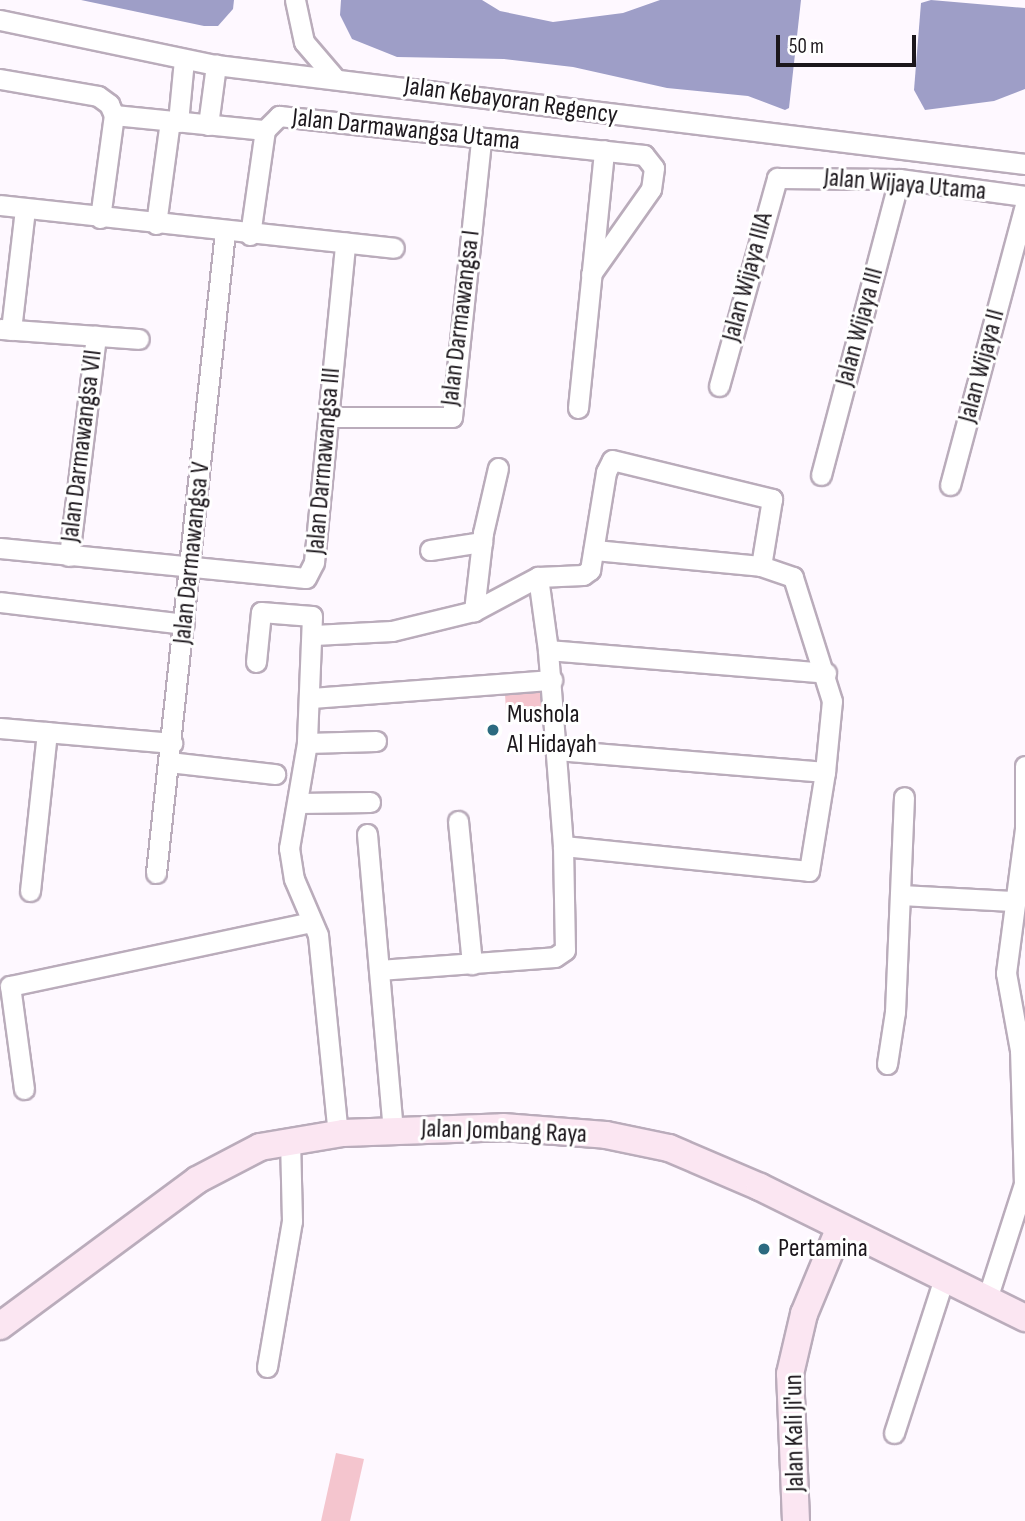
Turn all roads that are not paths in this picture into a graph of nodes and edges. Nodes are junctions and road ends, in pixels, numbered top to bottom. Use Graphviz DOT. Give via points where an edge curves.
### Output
graph roads {
  1 [pos="295,0"];
  2 [pos="0,20"];
  3 [pos="184,60"];
  4 [pos="216,65"];
  5 [pos="334,77"];
  6 [pos="0,79"];
  7 [pos="114,115"];
  8 [pos="174,121"];
  9 [pos="208,125"];
  10 [pos="265,130"];
  11 [pos="481,139"];
  12 [pos="604,150"];
  13 [pos="1025,164"];
  14 [pos="785,176"];
  15 [pos="899,179"];
  16 [pos="1025,196"];
  17 [pos="0,205"];
  18 [pos="1025,205"];
  19 [pos="25,209"];
  20 [pos="100,218"];
  21 [pos="156,224"];
  22 [pos="225,232"];
  23 [pos="250,235"];
  24 [pos="345,243"];
  25 [pos="394,248"];
  26 [pos="591,274"];
  27 [pos="5,329"];
  28 [pos="96,336"];
  29 [pos="139,339"];
  30 [pos="719,386"];
  31 [pos="578,408"];
  32 [pos="328,417"];
  33 [pos="498,468"];
  34 [pos="821,475"];
  35 [pos="950,485"];
  36 [pos="482,542"];
  37 [pos="0,548"];
  38 [pos="430,550"];
  39 [pos="594,550"];
  40 [pos="69,556"];
  41 [pos="761,566"];
  42 [pos="190,568"];
  43 [pos="538,577"];
  44 [pos="0,602"];
  45 [pos="474,611"];
  46 [pos="184,624"];
  47 [pos="314,635"];
  48 [pos="548,650"];
  49 [pos="256,662"];
  50 [pos="826,673"];
  51 [pos="552,680"];
  52 [pos="311,698"];
  53 [pos="0,728"];
  54 [pos="47,732"];
  55 [pos="376,741"];
  56 [pos="307,743"];
  57 [pos="557,750"];
  58 [pos="170,753"];
  59 [pos="1025,766"];
  60 [pos="825,772"];
  61 [pos="275,774"];
  62 [pos="904,797"];
  63 [pos="370,802"];
  64 [pos="299,803"];
  65 [pos="458,821"];
  66 [pos="367,834"];
  67 [pos="563,846"];
  68 [pos="156,873"];
  69 [pos="30,891"];
  70 [pos="901,895"];
  71 [pos="1012,901"];
  72 [pos="310,922"];
  73 [pos="1017,946"];
  74 [pos="472,964"];
  75 [pos="379,970"];
  76 [pos="1022,1050"];
  77 [pos="887,1064"];
  78 [pos="24,1088"];
  79 [pos="1023,1117"];
  80 [pos="393,1129"];
  81 [pos="338,1134"];
  82 [pos="290,1141"];
  83 [pos="840,1227"];
  84 [pos="944,1278"];
  85 [pos="987,1299"];
  86 [pos="1025,1318"];
  87 [pos="2,1321"];
  88 [pos="267,1367"];
  89 [pos="894,1433"];
  90 [pos="796,1521"];
  1 -- 5 [label="street" via="304,42"];
  2 -- 3 [label="street, Jalan Kebayoran Regency"];
  3 -- 4 [label="street, Jalan Kebayoran Regency"];
  3 -- 8 [label="street"];
  4 -- 5 [label="street, Jalan Kebayoran Regency"];
  4 -- 9 [label="street"];
  5 -- 13 [label="street, Jalan Kebayoran Regency" via="889,151"];
  6 -- 7 [label="street" via="98,96"];
  7 -- 8 [label="street, Jalan Darmawangsa Utama"];
  7 -- 20 [label="street"];
  8 -- 9 [label="street, Jalan Darmawangsa Utama"];
  8 -- 21 [label="street"];
  9 -- 10 [label="street, Jalan Darmawangsa Utama"];
  10 -- 11 [label="street, Jalan Darmawangsa Utama" via="279,116"];
  10 -- 23 [label="street"];
  11 -- 12 [label="street, Jalan Darmawangsa Utama"];
  11 -- 32 [label="street, Jalan Darmawangsa I" via="452,417"];
  12 -- 26 [label="street"];
  12 -- 26 [label="street, Jalan Darmawangsa Utama" via="647,157 653,162 655,178"];
  14 -- 15 [label="street, Jalan Wijaya Utama"];
  14 -- 30 [label="street, Jalan Wijaya IIIA" via="773,185"];
  15 -- 16 [label="street, Jalan Wijaya Utama"];
  15 -- 34 [label="street, Jalan Wijaya III"];
  17 -- 19 [label="street"];
  18 -- 35 [label="street, Jalan Wijaya II"];
  19 -- 20 [label="street"];
  19 -- 27 [label="street"];
  20 -- 21 [label="street"];
  21 -- 22 [label="street"];
  22 -- 23 [label="street"];
  22 -- 42 [label="street, Jalan Darmawangsa V"];
  23 -- 24 [label="street"];
  24 -- 25 [label="street"];
  24 -- 32 [label="street, Jalan Darmawangsa III"];
  26 -- 31 [label="street"];
  27 -- 28 [label="street, Jalan Darmawangsa VII"];
  28 -- 29 [label="street, Jalan Darmawangsa VII"];
  28 -- 40 [label="street, Jalan Darmawangsa VII"];
  32 -- 42 [label="street, Jalan Darmawangsa III" via="314,562 306,578"];
  33 -- 36 [label="street"];
  36 -- 38 [label="street"];
  36 -- 45 [label="street"];
  37 -- 40 [label="street, Jalan Darmawangsa III"];
  39 -- 41 [label="street"];
  39 -- 41 [label="street" via="606,472 611,461 617,460 772,499"];
  39 -- 43 [label="street" via="587,573"];
  40 -- 42 [label="street, Jalan Darmawangsa III"];
  41 -- 50 [label="street" via="793,577"];
  42 -- 46 [label="street, Jalan Darmawangsa V"];
  43 -- 45 [label="street"];
  43 -- 48 [label="street"];
  44 -- 46 [label="street"];
  45 -- 47 [label="street" via="392,631"];
  46 -- 58 [label="street, Jalan Darmawangsa V"];
  47 -- 49 [label="street" via="310,614 261,612"];
  47 -- 52 [label="street"];
  48 -- 50 [label="street"];
  48 -- 51 [label="street"];
  50 -- 60 [label="street" via="832,701"];
  51 -- 52 [label="street"];
  51 -- 57 [label="street"];
  52 -- 56 [label="street"];
  53 -- 54 [label="street"];
  54 -- 58 [label="street"];
  54 -- 69 [label="street"];
  55 -- 56 [label="street"];
  56 -- 64 [label="street"];
  57 -- 60 [label="street"];
  57 -- 67 [label="street"];
  58 -- 61 [label="street"];
  58 -- 68 [label="street, Jalan Darmawangsa V"];
  59 -- 71 [label="street" via="1025,829"];
  60 -- 67 [label="street" via="809,871"];
  62 -- 70 [label="street"];
  63 -- 64 [label="street"];
  64 -- 72 [label="street" via="291,864"];
  65 -- 74 [label="street"];
  66 -- 75 [label="street"];
  67 -- 74 [label="street" via="566,943 562,954"];
  70 -- 71 [label="street"];
  70 -- 77 [label="street"];
  71 -- 73 [label="street"];
  72 -- 78 [label="street" via="10,986"];
  72 -- 81 [label="street" via="318,935"];
  73 -- 76 [label="street" via="1006,988"];
  74 -- 75 [label="street"];
  75 -- 80 [label="street"];
  76 -- 79 [label="street"];
  79 -- 85 [label="street" via="1023,1193"];
  80 -- 81 [label="main road, Jalan Jombang Raya"];
  80 -- 83 [label="main road, Jalan Jombang Raya" via="503,1127 606,1135 670,1148"];
  81 -- 82 [label="main road, Jalan Jombang Raya"];
  82 -- 87 [label="main road, Jalan Jombang Raya" via="260,1147 197,1180"];
  82 -- 88 [label="street" via="292,1221"];
  83 -- 84 [label="main road, Jalan Jombang Raya"];
  83 -- 90 [label="main road, Jalan Kali Ji'un" via="804,1314 790,1374"];
  84 -- 85 [label="main road, Jalan Jombang Raya"];
  84 -- 89 [label="street"];
  85 -- 86 [label="main road, Jalan Jombang Raya"];
}
